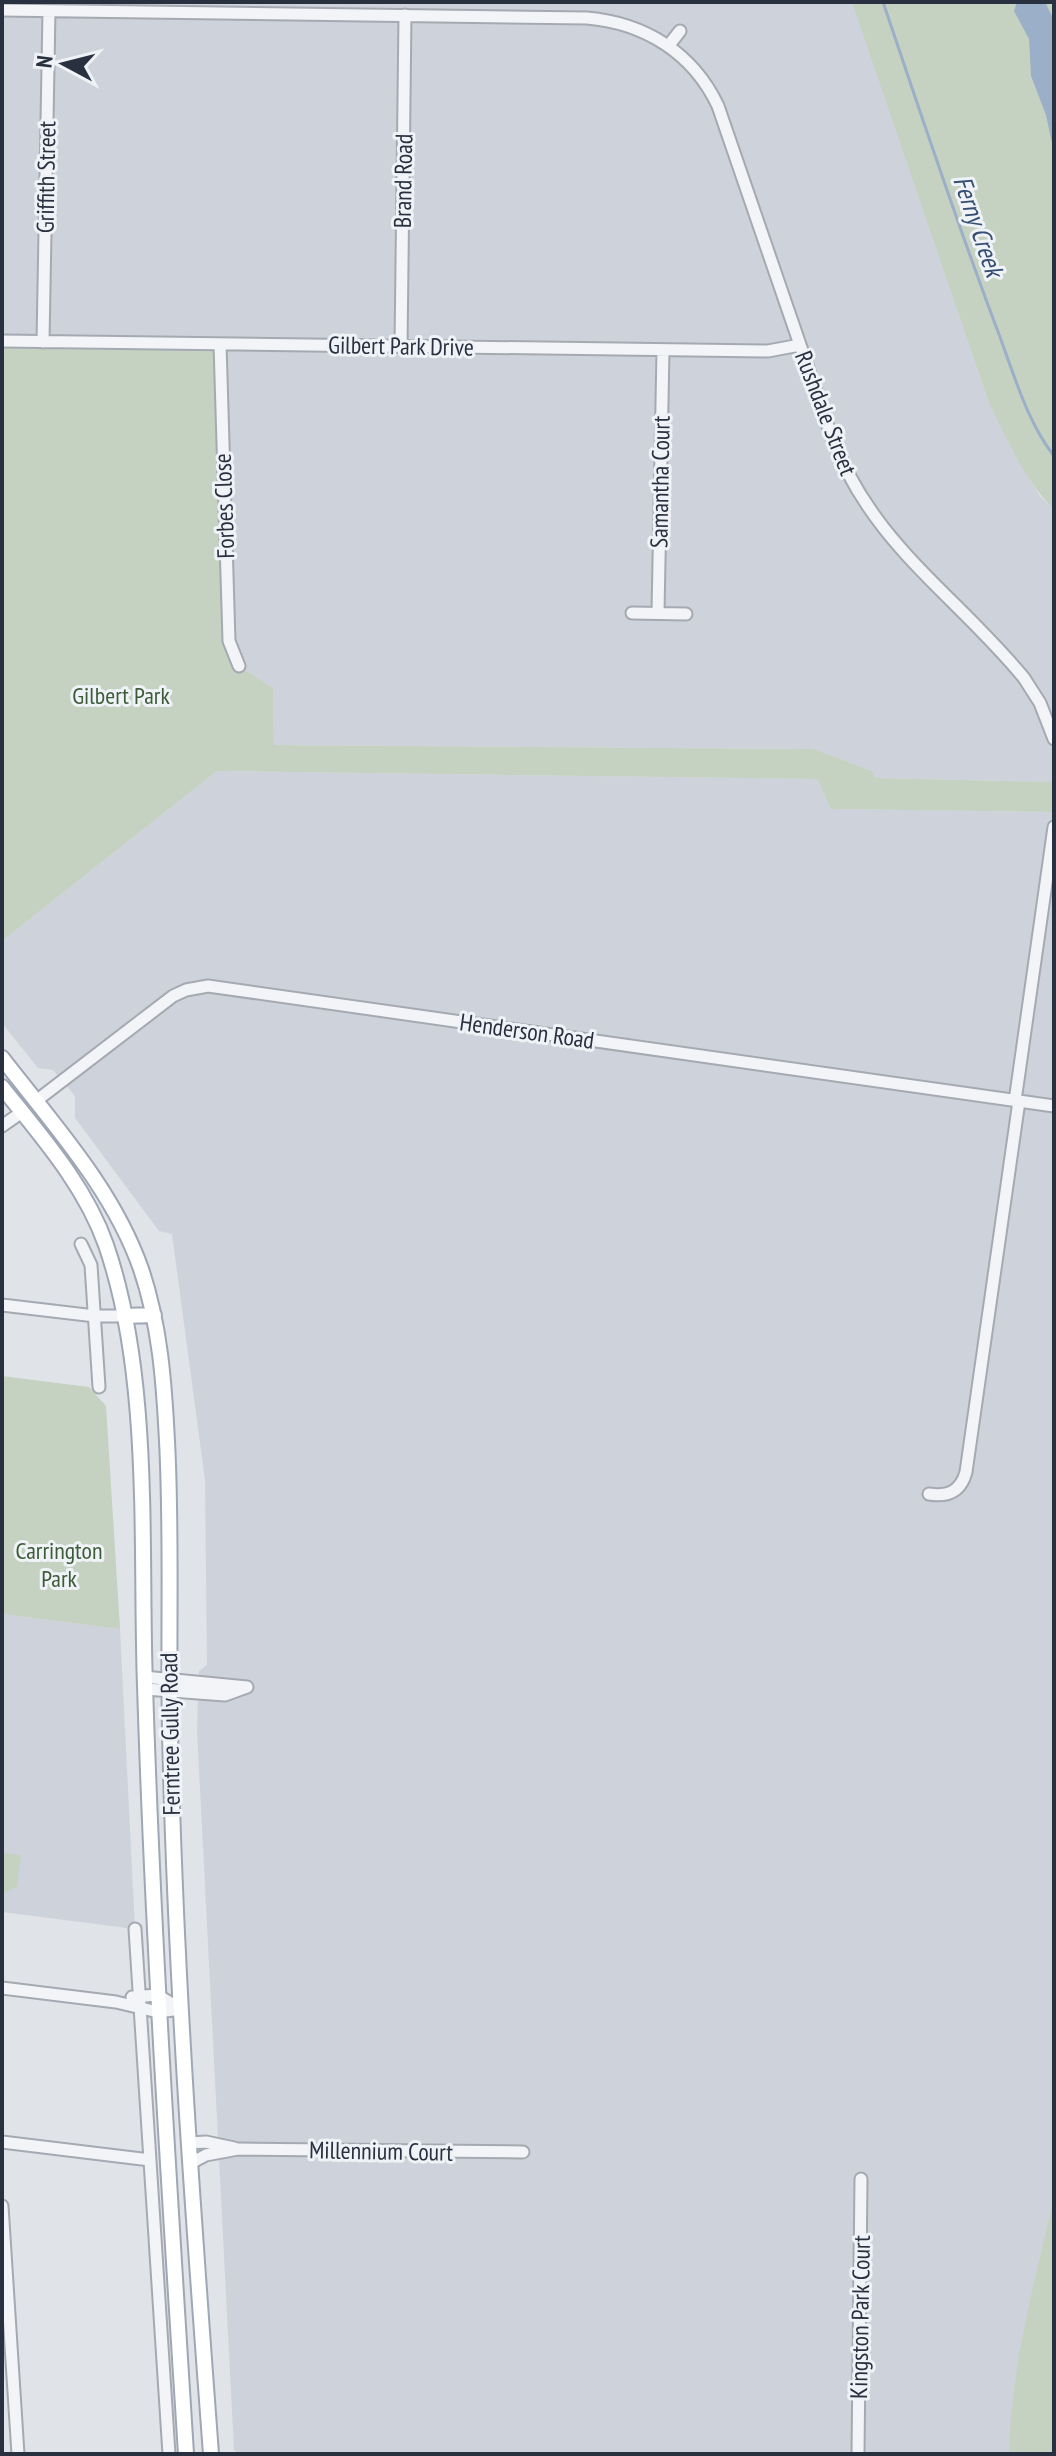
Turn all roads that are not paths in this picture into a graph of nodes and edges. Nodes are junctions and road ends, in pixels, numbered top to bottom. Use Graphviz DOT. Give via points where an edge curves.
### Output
graph roads {
  1 [pos="250,8"];
  2 [pos="2,10"];
  3 [pos="49,11"];
  4 [pos="405,15"];
  5 [pos="680,31"];
  6 [pos="669,45"];
  7 [pos="2,341"];
  8 [pos="43,342"];
  9 [pos="220,344"];
  10 [pos="800,345"];
  11 [pos="401,347"];
  12 [pos="663,350"];
  13 [pos="632,613"];
  14 [pos="658,613"];
  15 [pos="686,614"];
  16 [pos="239,666"];
  17 [pos="1054,739"];
  18 [pos="1054,827"];
  19 [pos="2,1058"];
  20 [pos="2,1087"];
  21 [pos="36,1101"];
  22 [pos="1017,1101"];
  23 [pos="1054,1106"];
  24 [pos="22,1112"];
  25 [pos="2,1126"];
  26 [pos="81,1244"];
  27 [pos="2,1305"];
  28 [pos="154,1315"];
  29 [pos="95,1316"];
  30 [pos="124,1316"];
  31 [pos="99,1387"];
  32 [pos="929,1494"];
  33 [pos="144,1683"];
  34 [pos="169,1685"];
  35 [pos="135,1929"];
  36 [pos="2,1988"];
  37 [pos="157,1995"];
  38 [pos="139,2002"];
  39 [pos="181,2009"];
  40 [pos="158,2012"];
  41 [pos="2,2142"];
  42 [pos="190,2143"];
  43 [pos="238,2149"];
  44 [pos="523,2152"];
  45 [pos="150,2160"];
  46 [pos="191,2163"];
  47 [pos="861,2179"];
  48 [pos="170,2188"];
  49 [pos="2,2206"];
  50 [pos="18,2454"];
  51 [pos="169,2454"];
  52 [pos="186,2454"];
  53 [pos="211,2454"];
  54 [pos="858,2454"];
  1 -- 3 [label="street, Rushdale Street"];
  1 -- 4 [label="street, Rushdale Street"];
  2 -- 3 [label="street, Rushdale Street"];
  3 -- 8 [label="street, Griffith Street"];
  4 -- 6 [label="street, Rushdale Street" via="601,19"];
  4 -- 11 [label="street, Brand Road"];
  5 -- 6 [label="street"];
  6 -- 10 [label="street, Rushdale Street" via="693,67 718,106"];
  7 -- 8 [label="street, Gilbert Park Drive"];
  8 -- 9 [label="street, Gilbert Park Drive"];
  9 -- 11 [label="street, Gilbert Park Drive"];
  9 -- 16 [label="street, Forbes Close" via="229,641"];
  10 -- 12 [label="street, Gilbert Park Drive" via="774,351"];
  10 -- 17 [label="street, Rushdale Street" via="834,443 866,507 1024,678"];
  11 -- 12 [label="street, Gilbert Park Drive"];
  12 -- 14 [label="street, Samantha Court"];
  13 -- 14 [label="street"];
  14 -- 15 [label="street"];
  18 -- 22 [label="street"];
  19 -- 21 [label="main road, Ferntree Gully Road"];
  20 -- 24 [label="main road, Ferntree Gully Road"];
  21 -- 22 [label="street, Henderson Road" via="173,996 208,986"];
  21 -- 24 [label="main road"];
  21 -- 28 [label="main road, Ferntree Gully Road" via="107,1200 132,1248"];
  22 -- 23 [label="street, Henderson Road"];
  22 -- 32 [label="street" via="966,1472 955,1491"];
  24 -- 25 [label="street"];
  24 -- 30 [label="main road, Ferntree Gully Road" via="64,1165 95,1218"];
  26 -- 29 [label="street" via="91,1265"];
  27 -- 29 [label="street"];
  28 -- 30 [label="main road"];
  28 -- 34 [label="main road, Ferntree Gully Road" via="169,1483"];
  29 -- 30 [label="street"];
  29 -- 31 [label="street"];
  30 -- 33 [label="main road, Ferntree Gully Road" via="138,1445"];
  33 -- 34 [label="street"];
  33 -- 37 [label="main road, Ferntree Gully Road"];
  34 -- 34 [label="street" via="247,1687 225,1695"];
  34 -- 39 [label="main road, Ferntree Gully Road"];
  35 -- 38 [label="street"];
  36 -- 38 [label="street"];
  37 -- 38 [label="street"];
  37 -- 39 [label="street"];
  37 -- 40 [label="main road, Ferntree Gully Road"];
  38 -- 40 [label="street"];
  38 -- 45 [label="street"];
  39 -- 40 [label="street"];
  39 -- 42 [label="main road, Ferntree Gully Road"];
  40 -- 48 [label="main road, Ferntree Gully Road"];
  41 -- 45 [label="street"];
  42 -- 43 [label="street, Millennium Court"];
  42 -- 46 [label="main road, Ferntree Gully Road"];
  42 -- 48 [label="main road" via="179,2154"];
  43 -- 44 [label="street, Millennium Court"];
  43 -- 46 [label="street, Millennium Court"];
  45 -- 51 [label="street"];
  46 -- 53 [label="main road, Ferntree Gully Road"];
  47 -- 54 [label="street, Kingston Park Court"];
  48 -- 52 [label="main road, Ferntree Gully Road"];
  49 -- 50 [label="street"];
}
